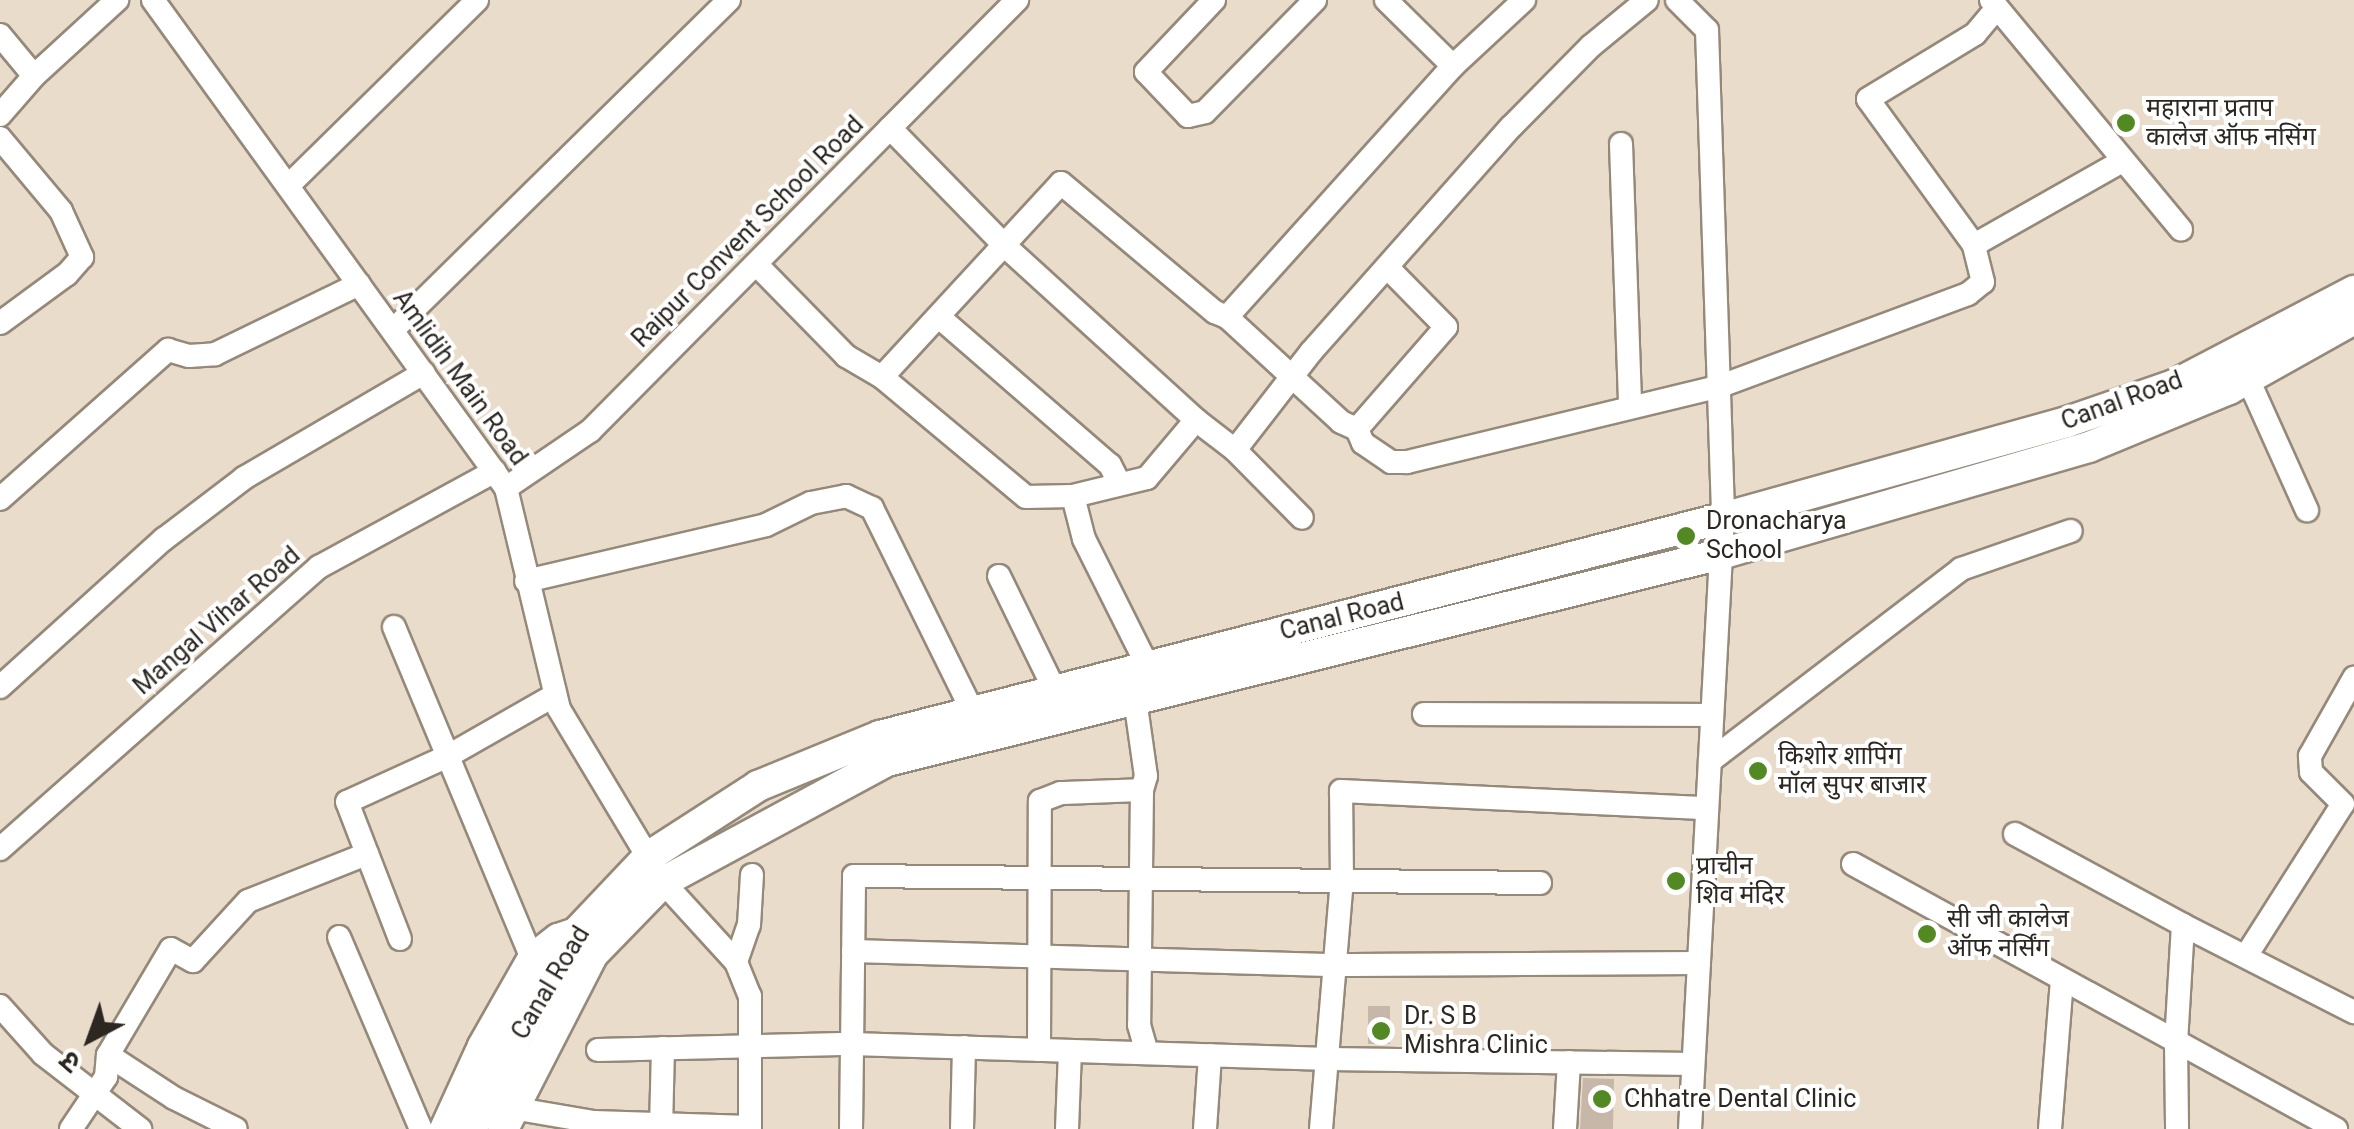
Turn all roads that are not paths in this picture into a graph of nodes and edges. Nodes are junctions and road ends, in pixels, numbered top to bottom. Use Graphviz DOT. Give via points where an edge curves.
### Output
graph roads {
  1 [pos="117,0"];
  2 [pos="154,0"];
  3 [pos="476,0"];
  4 [pos="729,0"];
  5 [pos="1017,0"];
  6 [pos="1214,0"];
  7 [pos="1315,0"];
  8 [pos="1386,0"];
  9 [pos="1524,0"];
  10 [pos="1647,0"];
  11 [pos="1678,0"];
  12 [pos="1994,4"];
  13 [pos="0,35"];
  14 [pos="1453,66"];
  15 [pos="34,76"];
  16 [pos="0,114"];
  17 [pos="890,128"];
  18 [pos="0,138"];
  19 [pos="1621,144"];
  20 [pos="2121,162"];
  21 [pos="288,186"];
  22 [pos="2181,230"];
  23 [pos="1974,245"];
  24 [pos="1004,246"];
  25 [pos="756,264"];
  26 [pos="1389,270"];
  27 [pos="359,284"];
  28 [pos="2354,290"];
  29 [pos="939,317"];
  30 [pos="1227,317"];
  31 [pos="2354,319"];
  32 [pos="0,323"];
  33 [pos="393,330"];
  34 [pos="424,373"];
  35 [pos="882,378"];
  36 [pos="1292,379"];
  37 [pos="2248,379"];
  38 [pos="1718,387"];
  39 [pos="1630,407"];
  40 [pos="1196,420"];
  41 [pos="1356,430"];
  42 [pos="1234,450"];
  43 [pos="500,480"];
  44 [pos="1119,483"];
  45 [pos="1073,496"];
  46 [pos="0,499"];
  47 [pos="2307,510"];
  48 [pos="1302,518"];
  49 [pos="1722,518"];
  50 [pos="2071,531"];
  51 [pos="1720,554"];
  52 [pos="999,576"];
  53 [pos="526,581"];
  54 [pos="394,627"];
  55 [pos="1148,667"];
  56 [pos="2354,678"];
  57 [pos="0,686"];
  58 [pos="1055,691"];
  59 [pos="555,695"];
  60 [pos="1136,699"];
  61 [pos="973,712"];
  62 [pos="1424,714"];
  63 [pos="1712,714"];
  64 [pos="448,756"];
  65 [pos="1710,761"];
  66 [pos="1142,790"];
  67 [pos="1707,808"];
  68 [pos="2015,834"];
  69 [pos="0,849"];
  70 [pos="367,854"];
  71 [pos="1852,864"];
  72 [pos="656,869"];
  73 [pos="752,875"];
  74 [pos="1040,878"];
  75 [pos="1142,879"];
  76 [pos="1342,881"];
  77 [pos="1540,883"];
  78 [pos="2183,925"];
  79 [pos="578,931"];
  80 [pos="339,936"];
  81 [pos="400,939"];
  82 [pos="853,951"];
  83 [pos="1038,956"];
  84 [pos="2246,956"];
  85 [pos="1140,957"];
  86 [pos="532,958"];
  87 [pos="736,962"];
  88 [pos="1336,964"];
  89 [pos="1699,964"];
  90 [pos="2062,979"];
  91 [pos="2354,1012"];
  92 [pos="4,1021"];
  93 [pos="2176,1043"];
  94 [pos="852,1044"];
  95 [pos="749,1046"];
  96 [pos="964,1047"];
  97 [pos="664,1048"];
  98 [pos="598,1050"];
  99 [pos="1040,1050"];
  100 [pos="1070,1051"];
  101 [pos="1147,1053"];
  102 [pos="108,1055"];
  103 [pos="1210,1055"];
  104 [pos="1329,1059"];
  105 [pos="1568,1062"];
  106 [pos="1694,1064"];
  107 [pos="96,1095"];
  108 [pos="508,1118"];
  109 [pos="2313,1123"];
  110 [pos="594,1126"];
  111 [pos="661,1128"];
  112 [pos="750,1128"];
  113 [pos="71,1129"];
  114 [pos="140,1129"];
  115 [pos="236,1129"];
  116 [pos="421,1129"];
  117 [pos="444,1129"];
  118 [pos="470,1129"];
  119 [pos="851,1129"];
  120 [pos="962,1129"];
  121 [pos="1068,1129"];
  122 [pos="1206,1129"];
  123 [pos="1321,1129"];
  124 [pos="1566,1129"];
  125 [pos="1690,1129"];
  126 [pos="2050,1129"];
  127 [pos="2177,1129"];
  128 [pos="2336,1129"];
  1 -- 15 [label="street"];
  2 -- 21 [label="street, Amlidih Main Road"];
  3 -- 21 [label="street"];
  4 -- 33 [label="street"];
  5 -- 17 [label="street, Raipur Convent School Road"];
  6 -- 7 [label="street" via="1146,72 1188,116 1206,112"];
  8 -- 14 [label="street"];
  9 -- 14 [label="street"];
  10 -- 26 [label="street" via="1512,126"];
  11 -- 38 [label="street" via="1707,30"];
  12 -- 20 [label="street"];
  12 -- 23 [label="street" via="1975,34 1868,99"];
  13 -- 15 [label="street"];
  14 -- 30 [label="street"];
  15 -- 16 [label="street"];
  17 -- 24 [label="street"];
  17 -- 25 [label="street, Raipur Convent School Road"];
  18 -- 32 [label="street" via="61,211 82,257"];
  19 -- 39 [label="street"];
  20 -- 22 [label="street"];
  20 -- 23 [label="street"];
  21 -- 27 [label="street, Amlidih Main Road"];
  23 -- 38 [label="street" via="1982,282 1968,294"];
  24 -- 29 [label="street"];
  24 -- 30 [label="street" via="1061,183"];
  24 -- 40 [label="street"];
  25 -- 35 [label="street" via="846,356"];
  25 -- 43 [label="street, Raipur Convent School Road" via="590,431"];
  26 -- 36 [label="street"];
  26 -- 41 [label="street" via="1446,327"];
  27 -- 33 [label="street, Amlidih Main Road"];
  27 -- 46 [label="street" via="216,354 168,350"];
  28 -- 49 [label="main road, Canal Road" via="2174,385 2068,422"];
  29 -- 35 [label="street"];
  29 -- 44 [label="street" via="1110,465"];
  30 -- 36 [label="street"];
  31 -- 37 [label="main road, Canal Road"];
  33 -- 34 [label="street, Amlidih Main Road"];
  34 -- 43 [label="street, Amlidih Main Road"];
  34 -- 57 [label="street" via="244,478 164,539"];
  35 -- 45 [label="street" via="1026,497"];
  36 -- 41 [label="street"];
  36 -- 42 [label="street"];
  37 -- 47 [label="street"];
  37 -- 51 [label="main road, Canal Road" via="2089,448"];
  38 -- 39 [label="street"];
  38 -- 49 [label="street"];
  39 -- 41 [label="street" via="1408,462 1391,462"];
  40 -- 42 [label="street"];
  40 -- 44 [label="street" via="1147,478"];
  42 -- 48 [label="street"];
  43 -- 53 [label="street, Amlidih Main Road"];
  43 -- 69 [label="street, Mangal Vihar Road" via="319,567"];
  44 -- 45 [label="street"];
  45 -- 55 [label="street" via="1084,539"];
  49 -- 51 [label="street"];
  49 -- 55 [label="main road, Canal Road"];
  50 -- 65 [label="street" via="1962,570"];
  51 -- 60 [label="main road, Canal Road"];
  51 -- 63 [label="street"];
  52 -- 58 [label="street"];
  53 -- 59 [label="street, Amlidih Main Road"];
  53 -- 61 [label="street" via="766,525 811,503 846,496 872,508"];
  54 -- 64 [label="street"];
  55 -- 58 [label="main road, Canal Road"];
  56 -- 84 [label="street" via="2310,756 2311,772 2343,804"];
  58 -- 61 [label="main road, Canal Road"];
  59 -- 64 [label="street"];
  59 -- 72 [label="street, Amlidih Main Road"];
  60 -- 66 [label="street"];
  60 -- 72 [label="main road, Canal Road" via="887,760"];
  61 -- 72 [label="main road, Canal Road" via="880,736 758,786"];
  62 -- 63 [label="street"];
  63 -- 65 [label="street"];
  64 -- 70 [label="street" via="346,802"];
  64 -- 86 [label="street"];
  65 -- 67 [label="street"];
  66 -- 74 [label="street" via="1044,796"];
  66 -- 75 [label="street"];
  67 -- 76 [label="street" via="1341,791"];
  67 -- 89 [label="street"];
  68 -- 78 [label="street"];
  70 -- 81 [label="street"];
  70 -- 102 [label="street" via="248,900 193,961 171,948"];
  71 -- 90 [label="street"];
  72 -- 79 [label="main road, Canal Road"];
  72 -- 87 [label="street, Amlidih Main Road"];
  72 -- 108 [label="main road, Canal Road" via="593,954"];
  73 -- 87 [label="street" via="749,925"];
  74 -- 75 [label="street"];
  74 -- 82 [label="street" via="854,876"];
  74 -- 83 [label="street"];
  75 -- 76 [label="street"];
  75 -- 85 [label="street"];
  76 -- 77 [label="street"];
  76 -- 88 [label="street"];
  78 -- 84 [label="street"];
  78 -- 93 [label="street"];
  79 -- 86 [label="street"];
  79 -- 118 [label="main road, Canal Road"];
  80 -- 116 [label="street"];
  82 -- 83 [label="street"];
  82 -- 94 [label="street"];
  83 -- 85 [label="street"];
  83 -- 99 [label="street"];
  84 -- 91 [label="street"];
  85 -- 88 [label="street"];
  85 -- 101 [label="street" via="1139,1025"];
  86 -- 117 [label="street"];
  87 -- 95 [label="street" via="750,996"];
  88 -- 89 [label="street"];
  88 -- 104 [label="street"];
  89 -- 106 [label="street"];
  90 -- 93 [label="street"];
  90 -- 126 [label="street"];
  92 -- 107 [label="street"];
  93 -- 109 [label="street"];
  93 -- 127 [label="street"];
  94 -- 95 [label="street"];
  94 -- 96 [label="street"];
  94 -- 119 [label="street"];
  95 -- 97 [label="street"];
  95 -- 112 [label="street"];
  96 -- 99 [label="street"];
  96 -- 120 [label="street"];
  97 -- 98 [label="street"];
  97 -- 111 [label="street"];
  99 -- 100 [label="street"];
  100 -- 101 [label="street"];
  100 -- 121 [label="street"];
  101 -- 103 [label="street"];
  102 -- 107 [label="street"];
  102 -- 115 [label="street"];
  103 -- 104 [label="street"];
  103 -- 122 [label="street"];
  104 -- 105 [label="street"];
  104 -- 123 [label="street"];
  105 -- 106 [label="street"];
  105 -- 124 [label="street"];
  106 -- 125 [label="street"];
  107 -- 113 [label="street"];
  107 -- 114 [label="street"];
  108 -- 110 [label="street"];
  109 -- 128 [label="street"];
  110 -- 111 [label="street"];
  111 -- 112 [label="street"];
}
